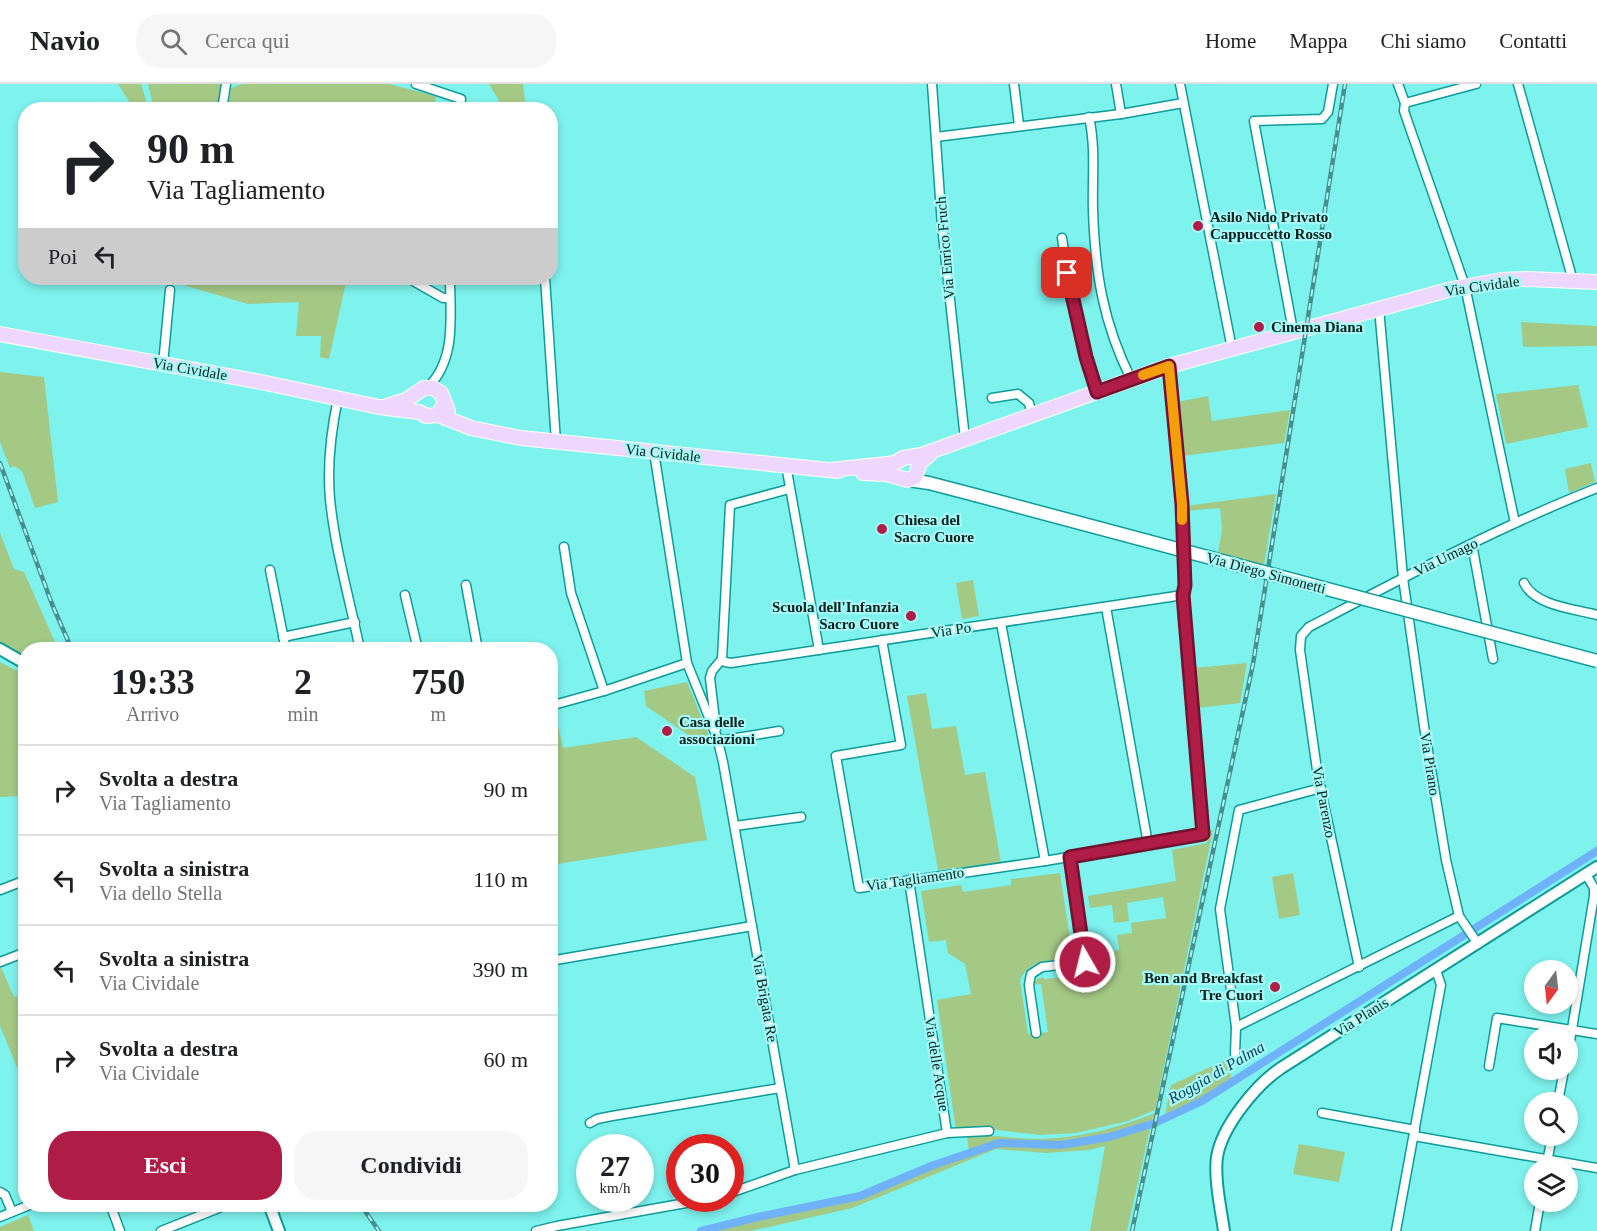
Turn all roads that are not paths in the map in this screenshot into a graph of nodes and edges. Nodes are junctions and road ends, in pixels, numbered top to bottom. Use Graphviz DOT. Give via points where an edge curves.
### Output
graph roads {
  1 [pos="226,84"];
  2 [pos="416,84"];
  3 [pos="932,84"];
  4 [pos="1014,84"];
  5 [pos="1116,84"];
  6 [pos="1180,84"];
  7 [pos="1333,84"];
  8 [pos="1398,84"];
  9 [pos="1476,84"];
  10 [pos="1520,85"];
  11 [pos="223,102"];
  12 [pos="461,102"];
  13 [pos="1183,103"];
  14 [pos="1405,104"];
  15 [pos="1121,114"];
  16 [pos="1089,117"];
  17 [pos="1019,125"];
  18 [pos="936,137"];
  19 [pos="1062,238"];
  20 [pos="1573,281"];
  21 [pos="1597,282"];
  22 [pos="420,285"];
  23 [pos="450,285"];
  24 [pos="545,285"];
  25 [pos="1465,286"];
  26 [pos="170,290"];
  27 [pos="450,298"];
  28 [pos="1374,310"];
  29 [pos="1293,330"];
  30 [pos="0,334"];
  31 [pos="1246,345"];
  32 [pos="1232,349"];
  33 [pos="163,364"];
  34 [pos="1169,366"];
  35 [pos="438,376"];
  36 [pos="1131,379"];
  37 [pos="1097,392"];
  38 [pos="338,398"];
  39 [pos="434,398"];
  40 [pos="993,398"];
  41 [pos="379,407"];
  42 [pos="419,412"];
  43 [pos="1032,415"];
  44 [pos="969,438"];
  45 [pos="556,442"];
  46 [pos="939,449"];
  47 [pos="654,452"];
  48 [pos="902,459"];
  49 [pos="786,465"];
  50 [pos="918,467"];
  51 [pos="830,470"];
  52 [pos="903,478"];
  53 [pos="935,485"];
  54 [pos="1597,488"];
  55 [pos="789,489"];
  56 [pos="1515,523"];
  57 [pos="1472,544"];
  58 [pos="564,547"];
  59 [pos="270,570"];
  60 [pos="1403,578"];
  61 [pos="1524,583"];
  62 [pos="466,585"];
  63 [pos="405,595"];
  64 [pos="1183,595"];
  65 [pos="1106,607"];
  66 [pos="1597,615"];
  67 [pos="355,622"];
  68 [pos="1001,622"];
  69 [pos="1302,636"];
  70 [pos="283,637"];
  71 [pos="882,640"];
  72 [pos="284,642"];
  73 [pos="359,642"];
  74 [pos="416,642"];
  75 [pos="477,642"];
  76 [pos="819,650"];
  77 [pos="0,651"];
  78 [pos="18,659"];
  79 [pos="722,659"];
  80 [pos="1493,659"];
  81 [pos="1597,661"];
  82 [pos="687,663"];
  83 [pos="710,678"];
  84 [pos="693,681"];
  85 [pos="604,691"];
  86 [pos="558,704"];
  87 [pos="709,708"];
  88 [pos="779,731"];
  89 [pos="717,739"];
  90 [pos="1320,788"];
  91 [pos="801,817"];
  92 [pos="735,826"];
  93 [pos="1148,844"];
  94 [pos="1070,857"];
  95 [pos="1045,861"];
  96 [pos="1597,867"];
  97 [pos="1586,874"];
  98 [pos="909,880"];
  99 [pos="18,883"];
  100 [pos="0,890"];
  101 [pos="1461,920"];
  102 [pos="752,926"];
  103 [pos="1476,941"];
  104 [pos="1592,942"];
  105 [pos="18,955"];
  106 [pos="558,960"];
  107 [pos="0,962"];
  108 [pos="1359,967"];
  109 [pos="1436,970"];
  110 [pos="1552,1026"];
  111 [pos="1573,1026"];
  112 [pos="1236,1027"];
  113 [pos="1578,1030"];
  114 [pos="1036,1033"];
  115 [pos="1597,1034"];
  116 [pos="1235,1054"];
  117 [pos="1489,1066"];
  118 [pos="780,1088"];
  119 [pos="1322,1113"];
  120 [pos="590,1123"];
  121 [pos="989,1131"];
  122 [pos="947,1133"];
  123 [pos="1414,1133"];
  124 [pos="1524,1159"];
  125 [pos="1578,1166"];
  126 [pos="1597,1167"];
  127 [pos="795,1170"];
  128 [pos="744,1188"];
  129 [pos="0,1192"];
  130 [pos="666,1207"];
  131 [pos="18,1210"];
  132 [pos="12,1212"];
  133 [pos="113,1212"];
  134 [pos="209,1212"];
  135 [pos="272,1212"];
  136 [pos="1538,1212"];
  137 [pos="0,1217"];
  138 [pos="1224,1230"];
  139 [pos="120,1231"];
  140 [pos="161,1231"];
  141 [pos="279,1231"];
  142 [pos="537,1231"];
  143 [pos="1396,1231"];
  144 [pos="1535,1231"];
  1 -- 11 [label="street"];
  2 -- 12 [label="street"];
  3 -- 18 [label="street, Via Enrico Fruch"];
  4 -- 17 [label="street"];
  5 -- 15 [label="street"];
  6 -- 13 [label="street"];
  7 -- 29 [label="street" via="1328,112 1322,119 1254,121"];
  8 -- 14 [label="street"];
  9 -- 14 [label="street"];
  10 -- 20 [label="street"];
  13 -- 15 [label="street"];
  13 -- 32 [label="street"];
  14 -- 25 [label="street" via="1404,111"];
  15 -- 16 [label="street"];
  16 -- 17 [label="street"];
  16 -- 36 [label="street" via="1099,285 1109,329"];
  17 -- 18 [label="street"];
  18 -- 44 [label="street, Via Enrico Fruch" via="962,412"];
  19 -- 37 [label="street" via="1070,290"];
  20 -- 21 [label="main road, Via Cividale"];
  20 -- 25 [label="main road, Via Cividale" via="1502,280"];
  22 -- 27 [label="street"];
  23 -- 27 [label="street"];
  24 -- 45 [label="street"];
  25 -- 28 [label="main road, Via Cividale"];
  25 -- 56 [label="street"];
  26 -- 33 [label="street"];
  27 -- 35 [label="street" via="450,342"];
  28 -- 29 [label="main road, Via Cividale"];
  28 -- 31 [label="main road, Via Cividale" via="1316,330"];
  28 -- 60 [label="street, Via Pirano"];
  29 -- 31 [label="main road, Via Cividale"];
  30 -- 33 [label="main road, Via Cividale"];
  31 -- 32 [label="main road, Via Cividale"];
  32 -- 34 [label="main road, Via Cividale"];
  33 -- 38 [label="main road, Via Cividale"];
  34 -- 36 [label="main road, Via Cividale"];
  34 -- 64 [label="street" via="1182,504"];
  35 -- 39 [label="street"];
  35 -- 39 [label="street"];
  36 -- 37 [label="main road, Via Cividale"];
  37 -- 43 [label="main road, Via Cividale"];
  38 -- 41 [label="main road, Via Cividale"];
  38 -- 67 [label="street" via="330,445 330,497"];
  39 -- 41 [label="main road, Via Cividale"];
  39 -- 42 [label="main road, Via Cividale" via="426,416"];
  39 -- 42 [label="main road" via="415,401"];
  39 -- 45 [label="main road, Via Cividale" via="461,424"];
  40 -- 43 [label="street" via="1018,393 1029,403"];
  41 -- 42 [label="main road, Via Cividale"];
  43 -- 44 [label="main road, Via Cividale"];
  44 -- 46 [label="main road, Via Cividale"];
  45 -- 47 [label="main road, Via Cividale"];
  46 -- 48 [label="main road, Via Cividale"];
  46 -- 50 [label="main road, Via Cividale"];
  47 -- 49 [label="main road, Via Cividale"];
  47 -- 82 [label="street, Via Brigata Re"];
  48 -- 50 [label="main road" via="916,462"];
  48 -- 51 [label="main road, Via Cividale"];
  48 -- 52 [label="main road" via="895,469"];
  49 -- 51 [label="main road, Via Cividale"];
  49 -- 55 [label="street"];
  50 -- 52 [label="main road, Via Cividale" via="915,477"];
  50 -- 53 [label="main road, Via Diego Simonetti" via="922,476"];
  51 -- 52 [label="main road, Via Cividale"];
  52 -- 53 [label="main road, Via Diego Simonetti"];
  53 -- 81 [label="main road, Via Diego Simonetti, bridge"];
  54 -- 56 [label="street, Via Umago"];
  55 -- 76 [label="street"];
  55 -- 79 [label="street" via="730,505"];
  56 -- 57 [label="street, Via Umago"];
  57 -- 60 [label="street, Via Umago"];
  57 -- 80 [label="street"];
  58 -- 85 [label="street" via="571,592"];
  59 -- 70 [label="street"];
  60 -- 69 [label="street, Via Umago" via="1309,627"];
  60 -- 101 [label="street, Via Pirano" via="1444,848"];
  61 -- 66 [label="street" via="1541,599"];
  62 -- 75 [label="street"];
  63 -- 74 [label="street"];
  64 -- 65 [label="street, Via Po"];
  64 -- 93 [label="street, Via Tagliamento" via="1203,834"];
  65 -- 68 [label="street, Via Po"];
  65 -- 93 [label="street"];
  67 -- 70 [label="street"];
  67 -- 73 [label="street"];
  68 -- 71 [label="street, Via Po"];
  68 -- 95 [label="street"];
  69 -- 90 [label="street, Via Parenzo" via="1300,650"];
  70 -- 72 [label="street"];
  71 -- 76 [label="street, Via Po"];
  71 -- 98 [label="street, Via Tagliamento" via="901,746 836,756 859,888"];
  76 -- 79 [label="street, Via Po" via="731,663"];
  77 -- 78 [label="street"];
  79 -- 83 [label="street"];
  82 -- 84 [label="street, Via Brigata Re"];
  82 -- 85 [label="street"];
  83 -- 84 [label="street"];
  83 -- 87 [label="street, Via Brigata Re"];
  84 -- 87 [label="street, Via Brigata Re"];
  85 -- 86 [label="street"];
  87 -- 89 [label="street, Via Brigata Re"];
  88 -- 89 [label="street"];
  89 -- 92 [label="street, Via Brigata Re"];
  90 -- 108 [label="street, Via Parenzo"];
  90 -- 112 [label="street" via="1239,810 1220,909"];
  91 -- 92 [label="street"];
  92 -- 102 [label="street, Via Brigata Re"];
  93 -- 94 [label="street, Via Tagliamento"];
  94 -- 95 [label="street, Via Tagliamento"];
  94 -- 114 [label="street" via="1085,962 1042,967 1031,974"];
  95 -- 98 [label="street, Via Tagliamento"];
  96 -- 97 [label="street, Via Planis"];
  97 -- 103 [label="street, Via Planis"];
  97 -- 104 [label="street" via="1594,888"];
  98 -- 122 [label="street, Via delle Acque"];
  99 -- 100 [label="street"];
  101 -- 103 [label="street, Via Pirano"];
  101 -- 108 [label="street"];
  102 -- 106 [label="street"];
  102 -- 118 [label="street, Via Brigata Re"];
  103 -- 109 [label="street, Via Planis"];
  104 -- 111 [label="street"];
  105 -- 107 [label="street"];
  108 -- 112 [label="street"];
  109 -- 123 [label="street" via="1441,985"];
  109 -- 138 [label="street, Via Planis" via="1281,1068 1249,1097 1222,1140 1217,1157"];
  110 -- 117 [label="street" via="1497,1018"];
  112 -- 116 [label="street"];
  113 -- 115 [label="street"];
  118 -- 120 [label="street"];
  118 -- 127 [label="street, Via Brigata Re"];
  119 -- 123 [label="street"];
  121 -- 122 [label="street"];
  122 -- 127 [label="street, Via delle Acque"];
  123 -- 124 [label="street"];
  123 -- 143 [label="street"];
  125 -- 126 [label="street"];
  127 -- 128 [label="street, Via delle Acque"];
  129 -- 132 [label="street"];
  130 -- 142 [label="street"];
  131 -- 132 [label="street"];
  132 -- 137 [label="street"];
  133 -- 139 [label="street"];
  134 -- 140 [label="street"];
  135 -- 141 [label="street"];
  136 -- 144 [label="street"];
}
